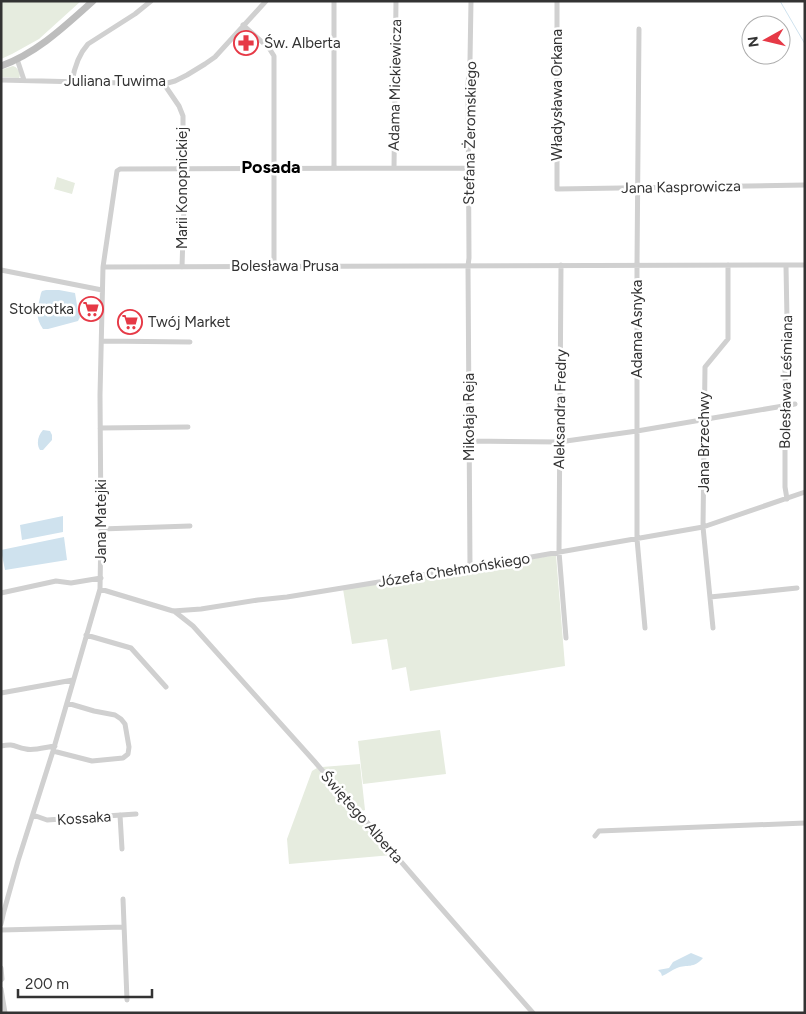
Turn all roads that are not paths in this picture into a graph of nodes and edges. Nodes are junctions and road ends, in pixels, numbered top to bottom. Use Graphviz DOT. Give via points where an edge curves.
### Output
graph roads {
  1 [pos="92,1"];
  2 [pos="151,1"];
  3 [pos="266,1"];
  4 [pos="334,1"];
  5 [pos="396,1"];
  6 [pos="471,1"];
  7 [pos="557,1"];
  8 [pos="243,25"];
  9 [pos="639,29"];
  10 [pos="17,60"];
  11 [pos="1,66"];
  12 [pos="1,80"];
  13 [pos="24,80"];
  14 [pos="72,82"];
  15 [pos="164,84"];
  16 [pos="184,168"];
  17 [pos="275,168"];
  18 [pos="334,168"];
  19 [pos="394,168"];
  20 [pos="468,168"];
  21 [pos="805,185"];
  22 [pos="638,188"];
  23 [pos="557,189"];
  24 [pos="561,265"];
  25 [pos="637,265"];
  26 [pos="728,265"];
  27 [pos="805,265"];
  28 [pos="274,266"];
  29 [pos="468,266"];
  30 [pos="786,266"];
  31 [pos="103,267"];
  32 [pos="182,267"];
  33 [pos="1,270"];
  34 [pos="102,290"];
  35 [pos="102,342"];
  36 [pos="190,342"];
  37 [pos="796,404"];
  38 [pos="786,405"];
  39 [pos="704,419"];
  40 [pos="188,426"];
  41 [pos="100,428"];
  42 [pos="637,431"];
  43 [pos="469,441"];
  44 [pos="559,442"];
  45 [pos="805,492"];
  46 [pos="787,499"];
  47 [pos="190,526"];
  48 [pos="703,527"];
  49 [pos="101,528"];
  50 [pos="637,539"];
  51 [pos="559,552"];
  52 [pos="470,567"];
  53 [pos="101,578"];
  54 [pos="797,588"];
  55 [pos="100,589"];
  56 [pos="1,593"];
  57 [pos="710,597"];
  58 [pos="194,610"];
  59 [pos="174,611"];
  60 [pos="189,622"];
  61 [pos="645,628"];
  62 [pos="713,628"];
  63 [pos="86,635"];
  64 [pos="566,638"];
  65 [pos="73,680"];
  66 [pos="166,687"];
  67 [pos="1,693"];
  68 [pos="67,703"];
  69 [pos="1,746"];
  70 [pos="54,748"];
  71 [pos="136,814"];
  72 [pos="120,815"];
  73 [pos="33,816"];
  74 [pos="805,823"];
  75 [pos="595,836"];
  76 [pos="122,849"];
  77 [pos="123,899"];
  78 [pos="1,924"];
  79 [pos="124,927"];
  80 [pos="1,930"];
  81 [pos="1,968"];
  82 [pos="1,980"];
  83 [pos="1,988"];
  84 [pos="127,1000"];
  85 [pos="5,1013"];
  86 [pos="533,1013"];
  1 -- 10 [label="main road" via="41,45"];
  2 -- 14 [label="street" via="88,44"];
  3 -- 8 [label="street, Juliana Tuwima"];
  4 -- 18 [label="street"];
  5 -- 19 [label="street, Adama Mickiewicza"];
  6 -- 20 [label="street, Stefana Żeromskiego"];
  7 -- 23 [label="street, Władysława Orkana"];
  8 -- 15 [label="street, Juliana Tuwima" via="211,60"];
  8 -- 17 [label="street" via="274,56"];
  9 -- 22 [label="street, Adama Asnyka"];
  10 -- 11 [label="main road"];
  10 -- 13 [label="street"];
  12 -- 13 [label="street, Juliana Tuwima"];
  13 -- 14 [label="street, Juliana Tuwima"];
  14 -- 15 [label="street, Juliana Tuwima"];
  15 -- 16 [label="street, Marii Konopnickiej" via="183,116"];
  16 -- 17 [label="street"];
  16 -- 31 [label="street, Jana Matejki" via="118,170"];
  16 -- 32 [label="street, Marii Konopnickiej"];
  17 -- 18 [label="street"];
  17 -- 28 [label="street"];
  18 -- 19 [label="street"];
  19 -- 20 [label="street"];
  20 -- 29 [label="street, Stefana Żeromskiego"];
  21 -- 22 [label="street, Jana Kasprowicza"];
  22 -- 23 [label="street, Jana Kasprowicza"];
  22 -- 25 [label="street, Adama Asnyka"];
  24 -- 25 [label="street, Bolesława Prusa"];
  24 -- 29 [label="street, Bolesława Prusa"];
  24 -- 44 [label="street, Aleksandra Fredry"];
  25 -- 26 [label="street, Bolesława Prusa"];
  25 -- 42 [label="street, Adama Asnyka"];
  26 -- 30 [label="street, Bolesława Prusa"];
  26 -- 39 [label="street, Jana Brzechwy" via="728,339 705,368"];
  27 -- 30 [label="street, Bolesława Prusa"];
  28 -- 29 [label="street, Bolesława Prusa"];
  28 -- 32 [label="street, Bolesława Prusa"];
  29 -- 43 [label="street, Mikołaja Reja"];
  30 -- 38 [label="street, Bolesława Leśmiana"];
  31 -- 32 [label="street, Bolesława Prusa"];
  31 -- 34 [label="street, Jana Matejki"];
  33 -- 34 [label="street"];
  34 -- 35 [label="street, Jana Matejki"];
  35 -- 36 [label="street"];
  35 -- 41 [label="street, Jana Matejki"];
  37 -- 38 [label="street"];
  38 -- 39 [label="street"];
  38 -- 46 [label="street, Bolesława Leśmiana"];
  39 -- 42 [label="street"];
  39 -- 48 [label="street, Jana Brzechwy"];
  40 -- 41 [label="street"];
  41 -- 49 [label="street, Jana Matejki"];
  42 -- 44 [label="street"];
  42 -- 50 [label="street, Adama Asnyka"];
  43 -- 44 [label="street"];
  43 -- 52 [label="street, Mikołaja Reja"];
  44 -- 51 [label="street, Aleksandra Fredry"];
  45 -- 46 [label="street, Józefa Chełmońskiego"];
  46 -- 48 [label="street, Józefa Chełmońskiego"];
  47 -- 49 [label="street"];
  48 -- 50 [label="street, Józefa Chełmońskiego"];
  48 -- 57 [label="street, Jana Brzechwy"];
  49 -- 53 [label="street, Jana Matejki"];
  50 -- 51 [label="street, Józefa Chełmońskiego"];
  50 -- 61 [label="street, Adama Asnyka"];
  51 -- 52 [label="street, Józefa Chełmońskiego"];
  51 -- 64 [label="street, Aleksandra Fredry"];
  52 -- 58 [label="street, Józefa Chełmońskiego"];
  53 -- 55 [label="street, Jana Matejki"];
  53 -- 56 [label="street" via="71,583 56,581"];
  54 -- 57 [label="street"];
  55 -- 59 [label="street, Józefa Chełmońskiego"];
  55 -- 63 [label="street, Jana Matejki"];
  57 -- 62 [label="street, Jana Brzechwy"];
  58 -- 59 [label="street, Józefa Chełmońskiego"];
  58 -- 60 [label="street" via="189,615"];
  59 -- 60 [label="street, Świętego Alberta"];
  60 -- 86 [label="street, Świętego Alberta"];
  63 -- 65 [label="street, Jana Matejki"];
  63 -- 66 [label="street" via="131,648"];
  65 -- 67 [label="street"];
  65 -- 68 [label="street, Jana Matejki"];
  68 -- 70 [label="street, Jana Matejki"];
  68 -- 70 [label="street" via="122,719 128,753 124,758 92,761"];
  69 -- 70 [label="street" via="12,744 29,750"];
  70 -- 73 [label="street, Jana Matejki"];
  71 -- 72 [label="street, Kossaka"];
  72 -- 73 [label="street, Kossaka" via="47,820"];
  72 -- 76 [label="street"];
  73 -- 78 [label="street, Jana Matejki"];
  74 -- 75 [label="street" via="599,831"];
  77 -- 79 [label="street"];
  79 -- 80 [label="street"];
  79 -- 84 [label="street"];
  81 -- 82 [label="street"];
  83 -- 85 [label="street"];
}
